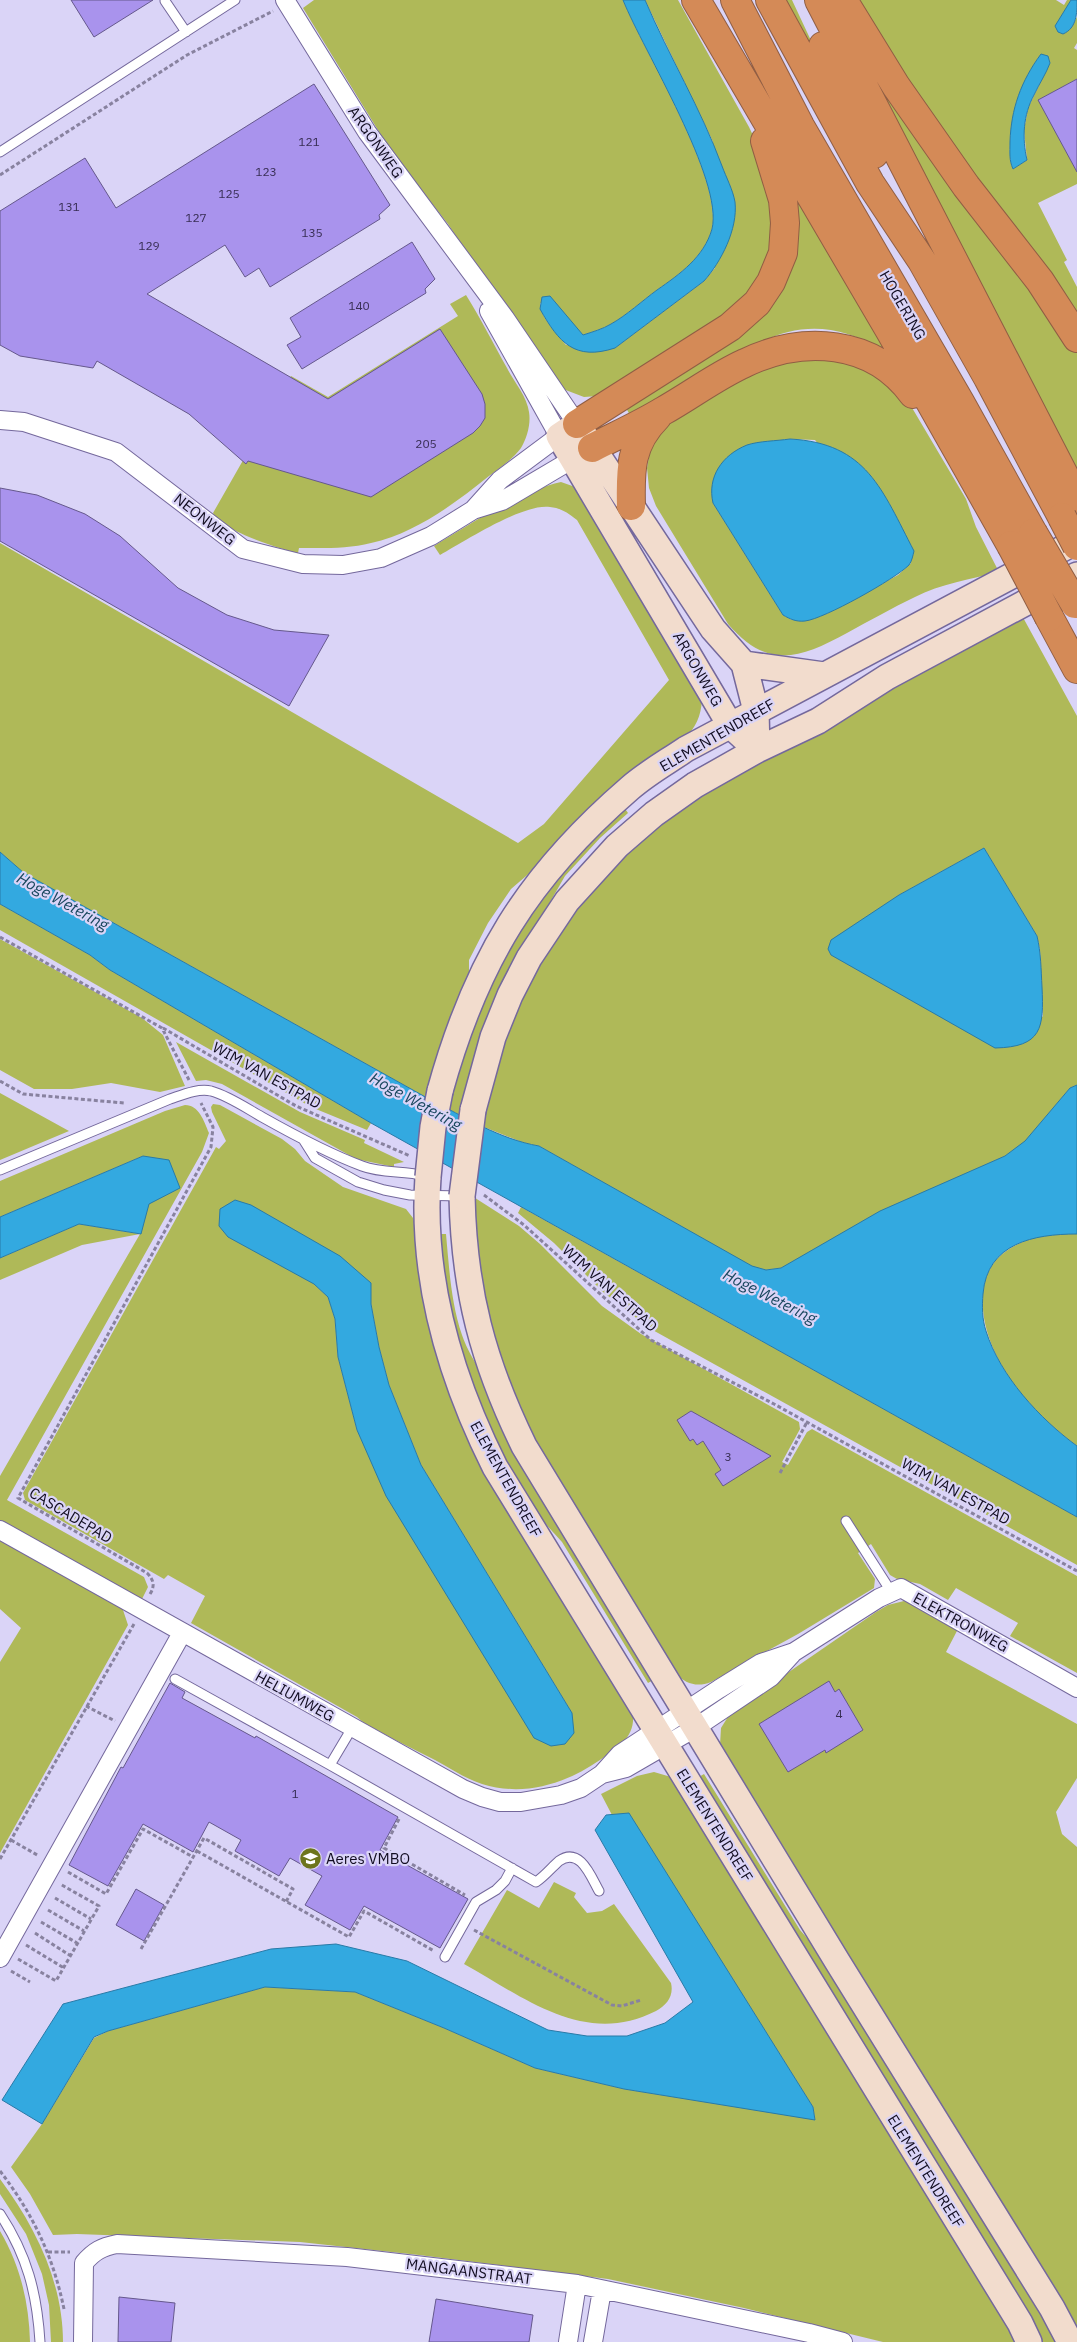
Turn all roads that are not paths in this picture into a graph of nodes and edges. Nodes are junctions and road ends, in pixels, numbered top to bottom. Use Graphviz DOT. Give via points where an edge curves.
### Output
graph roads {
  1 [pos="235,0"];
  2 [pos="696,0"];
  3 [pos="735,0"];
  4 [pos="770,0"];
  5 [pos="801,0"];
  6 [pos="819,0"];
  7 [pos="843,0"];
  8 [pos="165,1"];
  9 [pos="286,1"];
  10 [pos="186,32"];
  11 [pos="746,85"];
  12 [pos="0,152"];
  13 [pos="922,261"];
  14 [pos="1077,338"];
  15 [pos="662,412"];
  16 [pos="0,420"];
  17 [pos="568,430"];
  18 [pos="583,454"];
  19 [pos="968,467"];
  20 [pos="631,506"];
  21 [pos="1070,508"];
  22 [pos="473,510"];
  23 [pos="1022,539"];
  24 [pos="1077,540"];
  25 [pos="1077,546"];
  26 [pos="1077,575"];
  27 [pos="1076,606"];
  28 [pos="744,664"];
  29 [pos="1077,669"];
  30 [pos="824,675"];
  31 [pos="756,711"];
  32 [pos="730,725"];
  33 [pos="757,750"];
  34 [pos="302,1139"];
  35 [pos="0,1170"];
  36 [pos="424,1178"];
  37 [pos="469,1194"];
  38 [pos="846,1521"];
  39 [pos="0,1530"];
  40 [pos="892,1593"];
  41 [pos="182,1633"];
  42 [pos="175,1679"];
  43 [pos="1077,1688"];
  44 [pos="690,1719"];
  45 [pos="352,1728"];
  46 [pos="661,1737"];
  47 [pos="330,1765"];
  48 [pos="512,1868"];
  49 [pos="599,1891"];
  50 [pos="8,1957"];
  51 [pos="445,1957"];
  52 [pos="0,2214"];
  53 [pos="577,2284"];
  54 [pos="602,2290"];
  55 [pos="40,2342"];
  56 [pos="83,2342"];
  57 [pos="568,2342"];
  58 [pos="593,2342"];
  59 [pos="843,2342"];
  60 [pos="1029,2342"];
  61 [pos="1070,2342"];
  1 -- 10 [label="lane"];
  2 -- 11 [label="highway"];
  3 -- 23 [label="highway, HOGERING" via="800,126 960,402"];
  4 -- 13 [label="highway" via="870,183"];
  5 -- 13 [label="highway"];
  6 -- 21 [label="highway"];
  7 -- 14 [label="highway" via="896,86 966,186 1040,281"];
  8 -- 10 [label="lane"];
  9 -- 17 [label="street, ARGONWEG" via="367,132 505,318"];
  10 -- 12 [label="lane"];
  11 -- 17 [label="highway" via="783,200 783,254 771,282 757,303 730,327"];
  11 -- 19 [label="highway"];
  13 -- 21 [label="highway" via="988,378"];
  15 -- 18 [label="highway"];
  15 -- 19 [label="highway" via="752,360 799,347 824,345 849,350 890,367"];
  15 -- 20 [label="highway" via="646,429 635,448 630,474"];
  16 -- 22 [label="street, NEONWEG" via="24,422 116,452 243,548 303,564 343,565 382,558 431,536"];
  17 -- 18 [label="main road, ARGONWEG"];
  17 -- 22 [label="street, NEONWEG" via="500,480"];
  18 -- 20 [label="main road, ARGONWEG"];
  18 -- 22 [label="street, NEONWEG" via="502,501"];
  18 -- 32 [label="main road, ARGONWEG"];
  19 -- 23 [label="highway"];
  20 -- 28 [label="main road, ARGONWEG" via="712,629"];
  21 -- 25 [label="highway, bridge"];
  23 -- 27 [label="highway, HOGERING, bridge"];
  23 -- 29 [label="highway, bridge" via="1049,617"];
  24 -- 30 [label="main road, ELEMENTENDREEF"];
  26 -- 33 [label="main road" via="887,677 818,721"];
  28 -- 30 [label="main road"];
  28 -- 31 [label="main road, ARGONWEG"];
  30 -- 31 [label="main road, ELEMENTENDREEF"];
  31 -- 32 [label="main road, ELEMENTENDREEF"];
  31 -- 33 [label="main road, ARGONWEG"];
  32 -- 33 [label="main road, ARGONWEG"];
  32 -- 36 [label="main road, ELEMENTENDREEF, bridge" via="686,749 631,787 578,836 532,889 480,976 464,1016 440,1091"];
  33 -- 37 [label="main road, bridge" via="695,785 617,846 567,901 530,958 493,1037 473,1110"];
  34 -- 35 [label="lane" via="209,1090 141,1110"];
  34 -- 36 [label="lane" via="362,1166 390,1173 411,1172"];
  34 -- 36 [label="lane" via="315,1158 358,1182 410,1196"];
  36 -- 37 [label="lane"];
  36 -- 46 [label="main road, ELEMENTENDREEF" via="431,1270 439,1318 471,1416 512,1496"];
  37 -- 44 [label="main road" via="465,1257 472,1305 506,1408 524,1446"];
  38 -- 40 [label="lane"];
  39 -- 41 [label="street, HELIUMWEG"];
  40 -- 43 [label="street, ELEKTRONWEG" via="901,1588"];
  40 -- 44 [label="street, ELEKTRONWEG" via="794,1652 771,1677"];
  41 -- 45 [label="street, HELIUMWEG"];
  41 -- 50 [label="street" via="49,1870"];
  42 -- 47 [label="lane"];
  44 -- 46 [label="street, HELIUMWEG"];
  44 -- 61 [label="main road"];
  45 -- 46 [label="street, HELIUMWEG" via="463,1789 500,1802 537,1801 581,1788 602,1774 626,1768"];
  45 -- 47 [label="lane"];
  46 -- 60 [label="main road, ELEMENTENDREEF"];
  47 -- 48 [label="lane"];
  48 -- 49 [label="lane" via="536,1882 559,1861 577,1858"];
  48 -- 51 [label="lane" via="505,1882 476,1902"];
  52 -- 55 [label="lane" via="23,2254 38,2313"];
  53 -- 54 [label="street, MANGAANSTRAAT"];
  53 -- 56 [label="street, MANGAANSTRAAT" via="347,2257 117,2244 104,2246 84,2263"];
  53 -- 57 [label="street"];
  54 -- 58 [label="street"];
  54 -- 59 [label="street, MANGAANSTRAAT"];
}
